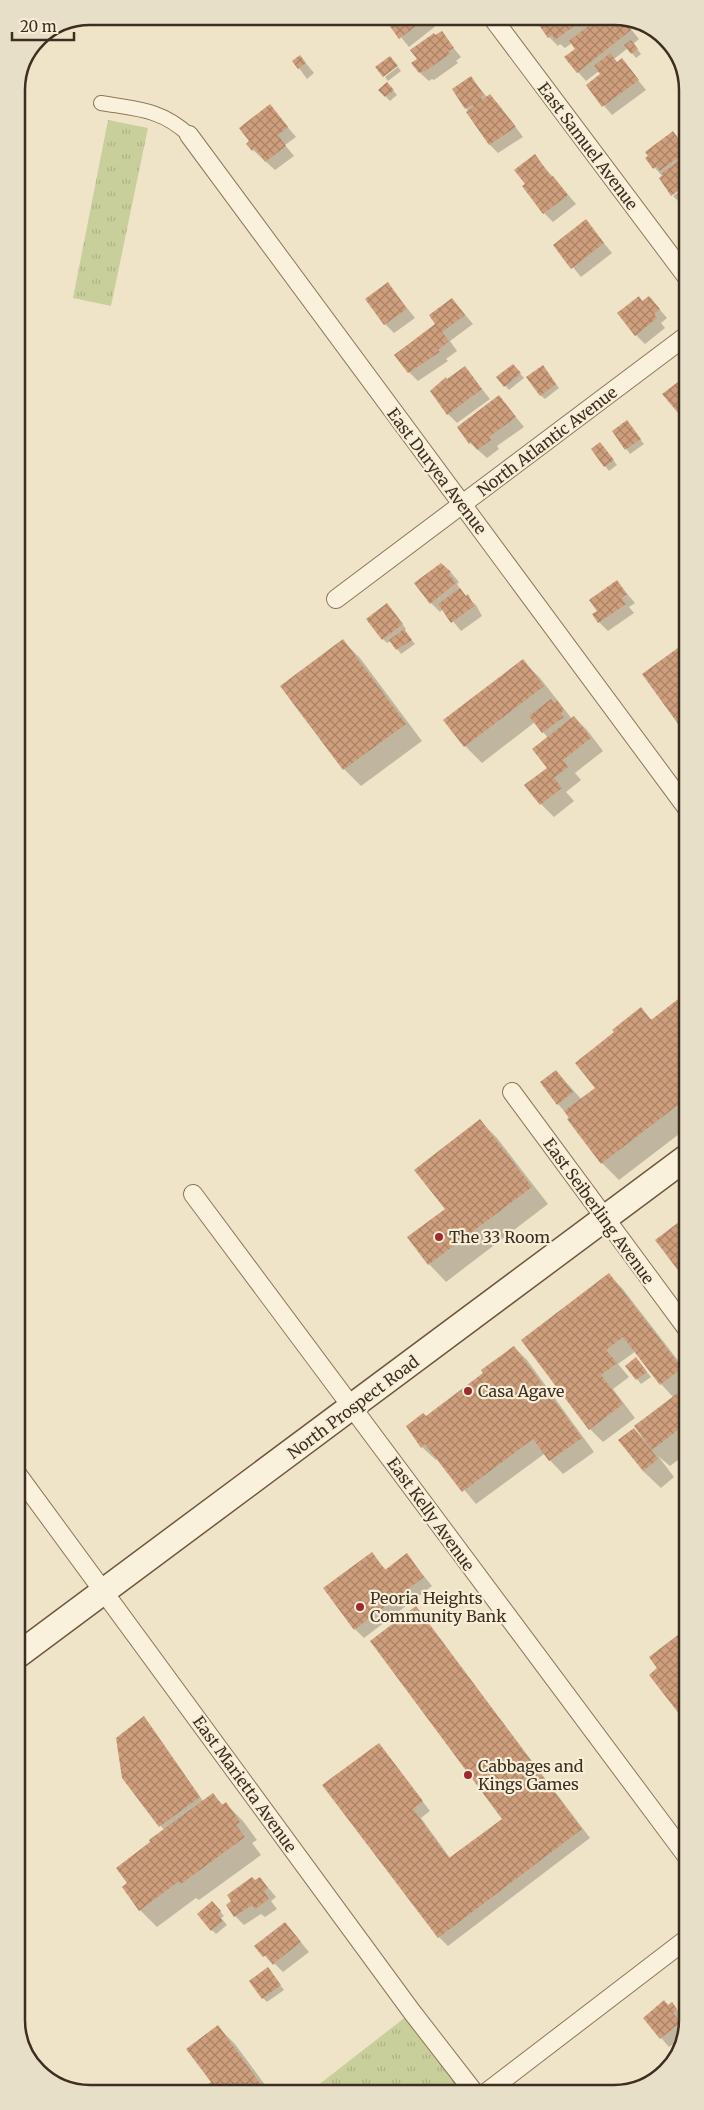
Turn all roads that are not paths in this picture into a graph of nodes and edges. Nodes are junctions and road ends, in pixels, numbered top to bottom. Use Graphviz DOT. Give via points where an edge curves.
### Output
graph roads {
  1 [pos="497,25"];
  2 [pos="100,102"];
  3 [pos="188,135"];
  4 [pos="679,267"];
  5 [pos="679,341"];
  6 [pos="462,505"];
  7 [pos="336,599"];
  8 [pos="679,798"];
  9 [pos="512,1092"];
  10 [pos="679,1163"];
  11 [pos="193,1194"];
  12 [pos="605,1219"];
  13 [pos="679,1319"];
  14 [pos="353,1407"];
  15 [pos="25,1485"];
  16 [pos="104,1592"];
  17 [pos="25,1650"];
  18 [pos="679,1846"];
  19 [pos="679,1945"];
  20 [pos="469,2085"];
  21 [pos="496,2085"];
  1 -- 4 [label="street, East Samuel Avenue"];
  2 -- 3 [label="street" via="159,114 175,122"];
  3 -- 6 [label="street, East Duryea Avenue"];
  5 -- 6 [label="street, North Atlantic Avenue"];
  6 -- 7 [label="street, North Atlantic Avenue"];
  6 -- 8 [label="street, East Duryea Avenue"];
  9 -- 12 [label="street, East Seiberling Avenue"];
  10 -- 12 [label="main road, North Prospect Road"];
  11 -- 14 [label="street, East Kelly Avenue"];
  12 -- 13 [label="street, East Seiberling Avenue"];
  12 -- 14 [label="main road, North Prospect Road"];
  14 -- 16 [label="main road, North Prospect Road"];
  14 -- 18 [label="street, East Kelly Avenue" via="456,1550"];
  15 -- 16 [label="street, East Marietta Avenue"];
  16 -- 17 [label="main road, North Prospect Road"];
  16 -- 20 [label="street, East Marietta Avenue"];
  19 -- 21 [label="street"];
}
